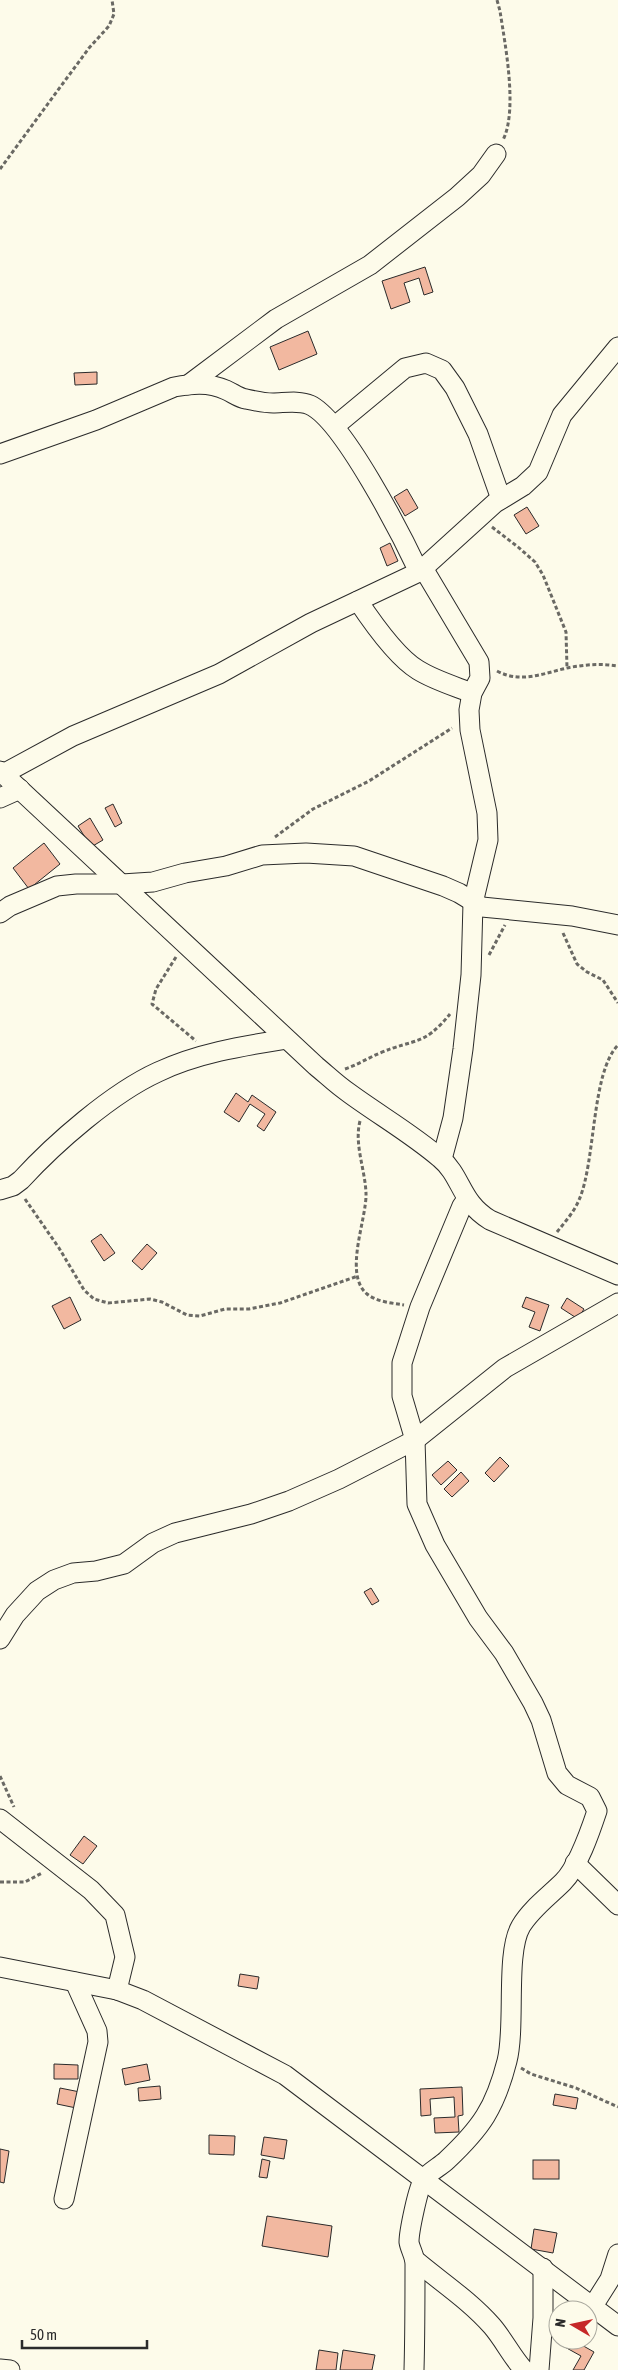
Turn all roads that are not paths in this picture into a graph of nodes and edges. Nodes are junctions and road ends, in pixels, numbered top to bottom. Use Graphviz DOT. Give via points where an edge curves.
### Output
graph roads {
  1 [pos="496,154"];
  2 [pos="618,347"];
  3 [pos="188,385"];
  4 [pos="335,426"];
  5 [pos="0,454"];
  6 [pos="502,498"];
  7 [pos="421,570"];
  8 [pos="358,601"];
  9 [pos="472,692"];
  10 [pos="1,772"];
  11 [pos="20,789"];
  12 [pos="0,798"];
  13 [pos="122,884"];
  14 [pos="473,903"];
  15 [pos="0,914"];
  16 [pos="618,926"];
  17 [pos="286,1039"];
  18 [pos="442,1159"];
  19 [pos="6,1188"];
  20 [pos="467,1199"];
  21 [pos="618,1275"];
  22 [pos="618,1303"];
  23 [pos="415,1440"];
  24 [pos="0,1640"];
  25 [pos="0,1819"];
  26 [pos="575,1863"];
  27 [pos="618,1905"];
  28 [pos="0,1967"];
  29 [pos="75,1982"];
  30 [pos="117,1990"];
  31 [pos="424,2179"];
  32 [pos="64,2199"];
  33 [pos="618,2254"];
  34 [pos="415,2260"];
  35 [pos="543,2268"];
  36 [pos="584,2300"];
  37 [pos="596,2300"];
  38 [pos="598,2311"];
  39 [pos="618,2326"];
  40 [pos="539,2361"];
  41 [pos="0,2369"];
  42 [pos="10,2370"];
  43 [pos="414,2370"];
  44 [pos="524,2370"];
  45 [pos="531,2370"];
  1 -- 3 [label="street" via="481,175 457,197 370,265 276,320"];
  2 -- 6 [label="street" via="562,415 538,472 523,486"];
  3 -- 4 [label="street" via="204,383 244,399 308,404"];
  3 -- 5 [label="street" via="174,387 96,420"];
  4 -- 6 [label="street" via="405,368 426,363 442,370 455,388 478,434"];
  4 -- 7 [label="street"];
  6 -- 7 [label="street"];
  7 -- 8 [label="street"];
  7 -- 9 [label="street" via="479,662 480,678"];
  8 -- 9 [label="street" via="407,662 418,670"];
  8 -- 10 [label="street" via="219,674 72,736"];
  9 -- 14 [label="street" via="470,716 487,813 488,840"];
  10 -- 11 [label="street"];
  11 -- 12 [label="street"];
  11 -- 13 [label="street"];
  13 -- 14 [label="street" via="152,882 252,858 295,853 354,856 459,892"];
  13 -- 15 [label="street" via="57,886 10,906"];
  13 -- 17 [label="street"];
  14 -- 16 [label="street" via="494,910 572,916"];
  14 -- 18 [label="street" via="471,974 463,1049 453,1118"];
  17 -- 18 [label="street" via="364,1104"];
  17 -- 19 [label="street" via="212,1054 159,1072 117,1095"];
  18 -- 20 [label="street"];
  20 -- 21 [label="street" via="490,1220"];
  20 -- 23 [label="street" via="420,1307 406,1348 402,1396"];
  22 -- 23 [label="street" via="505,1368"];
  23 -- 24 [label="street" via="289,1502 175,1533 153,1542 114,1568 73,1573 54,1580 37,1591 15,1615"];
  23 -- 26 [label="street" via="417,1504 426,1527 478,1618 533,1703 557,1773 567,1785 590,1797 596,1806 589,1833"];
  25 -- 30 [label="street" via="91,1890 115,1916 125,1957"];
  26 -- 27 [label="street"];
  26 -- 31 [label="street" via="564,1881 530,1914 519,1932 507,2060 486,2118 446,2162"];
  28 -- 29 [label="street"];
  29 -- 30 [label="street"];
  29 -- 32 [label="street" via="97,2030 98,2042"];
  30 -- 31 [label="street" via="143,2000 284,2075"];
  31 -- 34 [label="street" via="411,2224 410,2242"];
  31 -- 35 [label="street"];
  33 -- 37 [label="street" via="610,2279"];
  34 -- 43 [label="street"];
  34 -- 44 [label="street" via="464,2297 493,2327"];
  35 -- 36 [label="street"];
  35 -- 40 [label="street"];
  38 -- 39 [label="street"];
  40 -- 45 [label="street"];
  41 -- 42 [label="street"];
}
